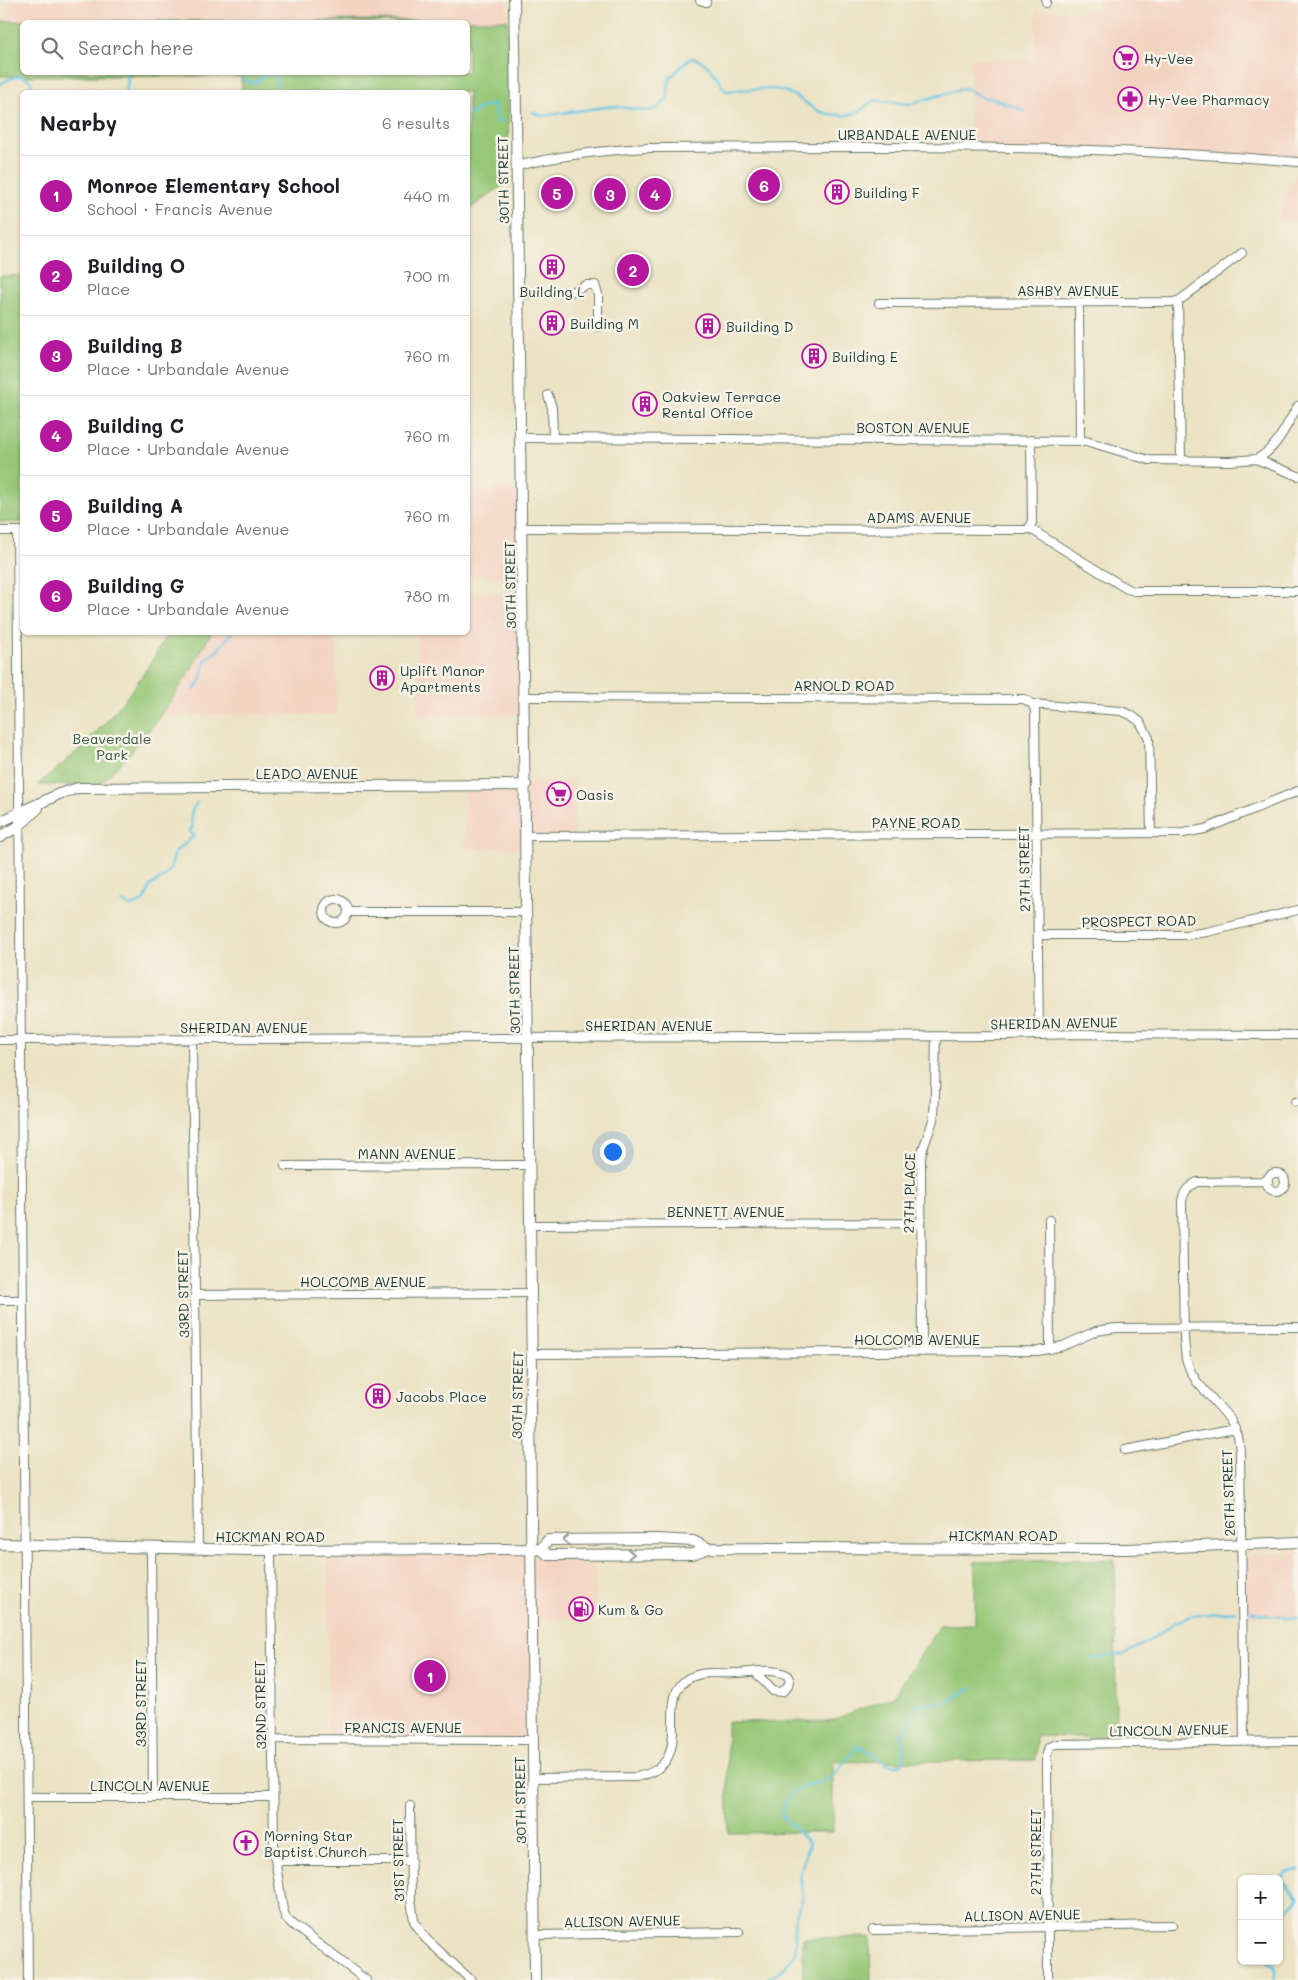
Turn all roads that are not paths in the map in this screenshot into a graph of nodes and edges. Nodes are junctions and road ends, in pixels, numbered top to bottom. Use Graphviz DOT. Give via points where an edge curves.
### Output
graph roads {
  1 [pos="514,0"];
  2 [pos="1298,162"];
  3 [pos="517,166"];
  4 [pos="1242,253"];
  5 [pos="520,294"];
  6 [pos="1178,301"];
  7 [pos="1079,302"];
  8 [pos="879,303"];
  9 [pos="598,327"];
  10 [pos="548,395"];
  11 [pos="1298,406"];
  12 [pos="522,438"];
  13 [pos="553,438"];
  14 [pos="1031,440"];
  15 [pos="1080,440"];
  16 [pos="1256,459"];
  17 [pos="1181,461"];
  18 [pos="1298,476"];
  19 [pos="523,528"];
  20 [pos="1029,528"];
  21 [pos="0,531"];
  22 [pos="20,531"];
  23 [pos="1298,591"];
  24 [pos="525,697"];
  25 [pos="1032,704"];
  26 [pos="526,786"];
  27 [pos="1298,792"];
  28 [pos="42,803"];
  29 [pos="19,813"];
  30 [pos="0,822"];
  31 [pos="19,826"];
  32 [pos="1151,833"];
  33 [pos="1036,834"];
  34 [pos="526,836"];
  35 [pos="0,837"];
  36 [pos="1298,910"];
  37 [pos="348,912"];
  38 [pos="527,912"];
  39 [pos="1038,936"];
  40 [pos="1039,1035"];
  41 [pos="1298,1035"];
  42 [pos="936,1037"];
  43 [pos="529,1038"];
  44 [pos="192,1039"];
  45 [pos="0,1040"];
  46 [pos="20,1040"];
  47 [pos="530,1165"];
  48 [pos="285,1166"];
  49 [pos="1268,1181"];
  50 [pos="1049,1220"];
  51 [pos="921,1223"];
  52 [pos="531,1225"];
  53 [pos="531,1293"];
  54 [pos="196,1294"];
  55 [pos="0,1300"];
  56 [pos="23,1300"];
  57 [pos="1184,1327"];
  58 [pos="1298,1327"];
  59 [pos="1050,1349"];
  60 [pos="922,1352"];
  61 [pos="532,1354"];
  62 [pos="1235,1429"];
  63 [pos="1125,1450"];
  64 [pos="1298,1542"];
  65 [pos="0,1544"];
  66 [pos="1242,1544"];
  67 [pos="24,1545"];
  68 [pos="151,1548"];
  69 [pos="708,1548"];
  70 [pos="198,1549"];
  71 [pos="536,1549"];
  72 [pos="271,1550"];
  73 [pos="756,1673"];
  74 [pos="273,1739"];
  75 [pos="533,1740"];
  76 [pos="1298,1741"];
  77 [pos="1244,1742"];
  78 [pos="1046,1754"];
  79 [pos="534,1778"];
  80 [pos="27,1797"];
  81 [pos="153,1797"];
  82 [pos="273,1797"];
  83 [pos="410,1806"];
  84 [pos="275,1861"];
  85 [pos="411,1861"];
  86 [pos="1172,1926"];
  87 [pos="1048,1927"];
  88 [pos="873,1930"];
  89 [pos="739,1932"];
  90 [pos="535,1934"];
  91 [pos="28,1980"];
  92 [pos="366,1980"];
  93 [pos="471,1980"];
  94 [pos="535,1980"];
  95 [pos="1048,1980"];
  1 -- 3 [label="street, 30TH STREET"];
  2 -- 3 [label="street, URBANDALE AVENUE" via="1106,149 658,148 603,150"];
  3 -- 5 [label="street, 30TH STREET"];
  4 -- 6 [label="street"];
  5 -- 9 [label="street" via="570,292 586,285 596,285"];
  5 -- 12 [label="street, 30TH STREET"];
  6 -- 7 [label="street, ASHBY AVENUE"];
  6 -- 17 [label="street"];
  7 -- 8 [label="street, ASHBY AVENUE"];
  7 -- 15 [label="street"];
  10 -- 13 [label="street"];
  11 -- 16 [label="street" via="1272,448"];
  12 -- 13 [label="street, BOSTON AVENUE"];
  12 -- 19 [label="street, 30TH STREET"];
  13 -- 14 [label="street, BOSTON AVENUE"];
  14 -- 15 [label="street, BOSTON AVENUE"];
  14 -- 20 [label="street" via="1032,522"];
  15 -- 17 [label="street, BOSTON AVENUE" via="1149,460"];
  16 -- 17 [label="street, BOSTON AVENUE"];
  16 -- 18 [label="street, BOSTON AVENUE"];
  19 -- 20 [label="street, ADAMS AVENUE"];
  19 -- 24 [label="street, 30TH STREET"];
  20 -- 23 [label="street" via="1135,591"];
  21 -- 22 [label="street"];
  22 -- 29 [label="street"];
  24 -- 25 [label="street, ARNOLD ROAD" via="1024,699"];
  24 -- 26 [label="street, 30TH STREET"];
  25 -- 32 [label="street, ARNOLD ROAD" via="1120,711 1140,722 1149,738"];
  25 -- 33 [label="street, 27TH STREET" via="1035,710"];
  26 -- 28 [label="street, LEADO AVENUE" via="78,788"];
  26 -- 34 [label="street, 30TH STREET"];
  27 -- 32 [label="street, PAYNE ROAD" via="1205,829"];
  28 -- 29 [label="street"];
  28 -- 31 [label="street"];
  29 -- 30 [label="street"];
  29 -- 31 [label="street"];
  31 -- 35 [label="street"];
  31 -- 46 [label="street"];
  32 -- 33 [label="street, PAYNE ROAD"];
  33 -- 34 [label="street, PAYNE ROAD"];
  33 -- 39 [label="street, 27TH STREET"];
  34 -- 38 [label="street, 30TH STREET"];
  36 -- 39 [label="street, PROSPECT ROAD" via="1186,935"];
  37 -- 38 [label="street"];
  38 -- 43 [label="street, 30TH STREET"];
  39 -- 40 [label="street, 27TH STREET"];
  40 -- 41 [label="street, SHERIDAN AVENUE"];
  40 -- 42 [label="street, SHERIDAN AVENUE"];
  42 -- 43 [label="street, SHERIDAN AVENUE"];
  42 -- 51 [label="street, 27TH PLACE" via="934,1115 920,1158"];
  43 -- 44 [label="street, SHERIDAN AVENUE"];
  43 -- 47 [label="street, 30TH STREET"];
  44 -- 46 [label="street, SHERIDAN AVENUE"];
  44 -- 54 [label="street, 33RD STREET"];
  45 -- 46 [label="street, SHERIDAN AVENUE"];
  46 -- 56 [label="street"];
  47 -- 48 [label="street, MANN AVENUE"];
  47 -- 52 [label="street, 30TH STREET"];
  49 -- 57 [label="street, 26TH STREET" via="1197,1182 1184,1193"];
  50 -- 59 [label="street"];
  51 -- 52 [label="street, BENNETT AVENUE"];
  51 -- 60 [label="street, 27TH PLACE"];
  52 -- 53 [label="street, 30TH STREET"];
  53 -- 54 [label="street, HOLCOMB AVENUE"];
  53 -- 61 [label="street, 30TH STREET"];
  54 -- 70 [label="street, 33RD STREET"];
  55 -- 56 [label="street"];
  56 -- 67 [label="street"];
  57 -- 58 [label="street, HOLCOMB AVENUE"];
  57 -- 59 [label="street, HOLCOMB AVENUE" via="1096,1331"];
  57 -- 62 [label="street, 26TH STREET" via="1186,1360 1197,1382"];
  59 -- 60 [label="street, HOLCOMB AVENUE"];
  60 -- 61 [label="street, HOLCOMB AVENUE"];
  61 -- 71 [label="street, 30TH STREET" via="530,1402"];
  62 -- 63 [label="street"];
  62 -- 66 [label="street, 26TH STREET" via="1240,1452"];
  64 -- 66 [label="street, HICKMAN ROAD"];
  65 -- 67 [label="street, HICKMAN ROAD"];
  66 -- 69 [label="street, HICKMAN ROAD" via="1113,1550"];
  66 -- 77 [label="street, 26TH STREET"];
  67 -- 68 [label="street, HICKMAN ROAD"];
  67 -- 80 [label="street"];
  68 -- 70 [label="street, HICKMAN ROAD"];
  68 -- 81 [label="street, 33RD STREET"];
  71 -- 69 [label="street, HICKMAN ROAD, one-way" via="548,1555 693,1554"];
  69 -- 71 [label="street, HICKMAN ROAD, one-way" via="693,1541 625,1539 548,1540"];
  70 -- 72 [label="street, HICKMAN ROAD"];
  71 -- 72 [label="street, HICKMAN ROAD"];
  71 -- 75 [label="street, 30TH STREET"];
  72 -- 74 [label="street, 32ND STREET"];
  73 -- 79 [label="street" via="701,1674 681,1685 672,1704 670,1756 648,1775"];
  74 -- 75 [label="street, FRANCIS AVENUE"];
  74 -- 82 [label="street, 32ND STREET"];
  75 -- 79 [label="street, 30TH STREET"];
  76 -- 77 [label="street, LINCOLN AVENUE"];
  77 -- 78 [label="street, LINCOLN AVENUE" via="1055,1744 1048,1747"];
  78 -- 87 [label="street, 27TH STREET"];
  79 -- 90 [label="street, 30TH STREET"];
  80 -- 81 [label="street, LINCOLN AVENUE"];
  80 -- 91 [label="street"];
  81 -- 82 [label="street, LINCOLN AVENUE"];
  82 -- 84 [label="street, 32ND STREET"];
  83 -- 85 [label="street, 31ST STREET"];
  84 -- 85 [label="street"];
  84 -- 92 [label="street, 32ND STREET" via="286,1918"];
  85 -- 93 [label="street, 31ST STREET" via="410,1899 414,1921 425,1938"];
  86 -- 87 [label="street, ALLISON AVENUE"];
  87 -- 88 [label="street, ALLISON AVENUE"];
  87 -- 95 [label="street, 27TH STREET"];
  89 -- 90 [label="street, ALLISON AVENUE"];
  90 -- 94 [label="street, 30TH STREET"];
}
